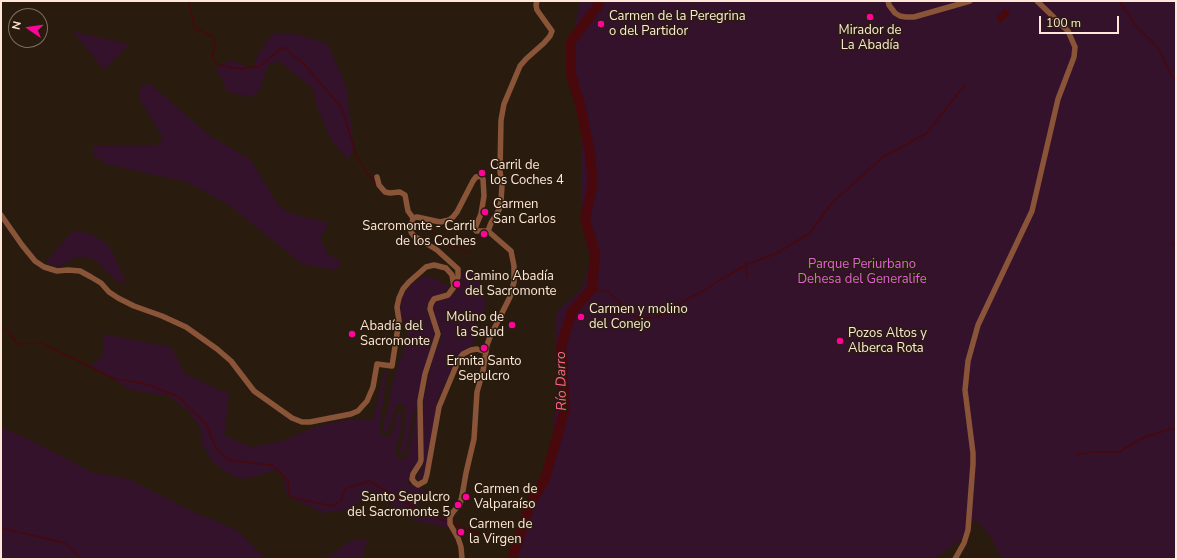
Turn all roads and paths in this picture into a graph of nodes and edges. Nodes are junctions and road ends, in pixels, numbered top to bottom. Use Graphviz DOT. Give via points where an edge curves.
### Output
graph roads {
  1 [pos="537,1"];
  2 [pos="888,1"];
  3 [pos="970,1"];
  4 [pos="1037,1"];
  5 [pos="377,177"];
  6 [pos="1,215"];
  7 [pos="413,218"];
  8 [pos="488,231"];
  9 [pos="454,282"];
  10 [pos="486,352"];
  11 [pos="462,559"];
  12 [pos="954,559"];
  1 -- 8 [label="street" via="537,10 552,31 544,43 520,66 504,104 500,163 502,193 500,205"];
  2 -- 3 [label="street" via="895,13 914,17"];
  4 -- 12 [label="street" via="1068,31 1075,47 1074,57 1058,98 1032,211 973,339 965,377 973,453 970,515 964,543"];
  5 -- 7 [label="street" via="385,192 400,192 405,195 408,211"];
  6 -- 9 [label="street" via="35,261 57,271 80,272 101,283 118,298 186,327 231,361 254,391 292,418 302,422 351,414 358,411 367,401 373,387 377,364 392,366 399,321 397,307 403,289 409,282 426,267 434,265 446,268"];
  7 -- 8 [label="street" via="440,222 449,220 457,212 473,181 481,176 484,196 476,231"];
  7 -- 9 [label="street" via="411,232 414,236 437,250 458,269 458,277"];
  8 -- 10 [label="street" via="510,251 514,266 514,282"];
  9 -- 10 [label="street" via="450,294 430,304 438,334 425,374 420,400 421,460 413,476 416,484 423,483 428,474 439,407 459,359 471,350"];
  10 -- 11 [label="street" via="477,392 474,439 460,504 450,517 450,524 461,547"];
}
